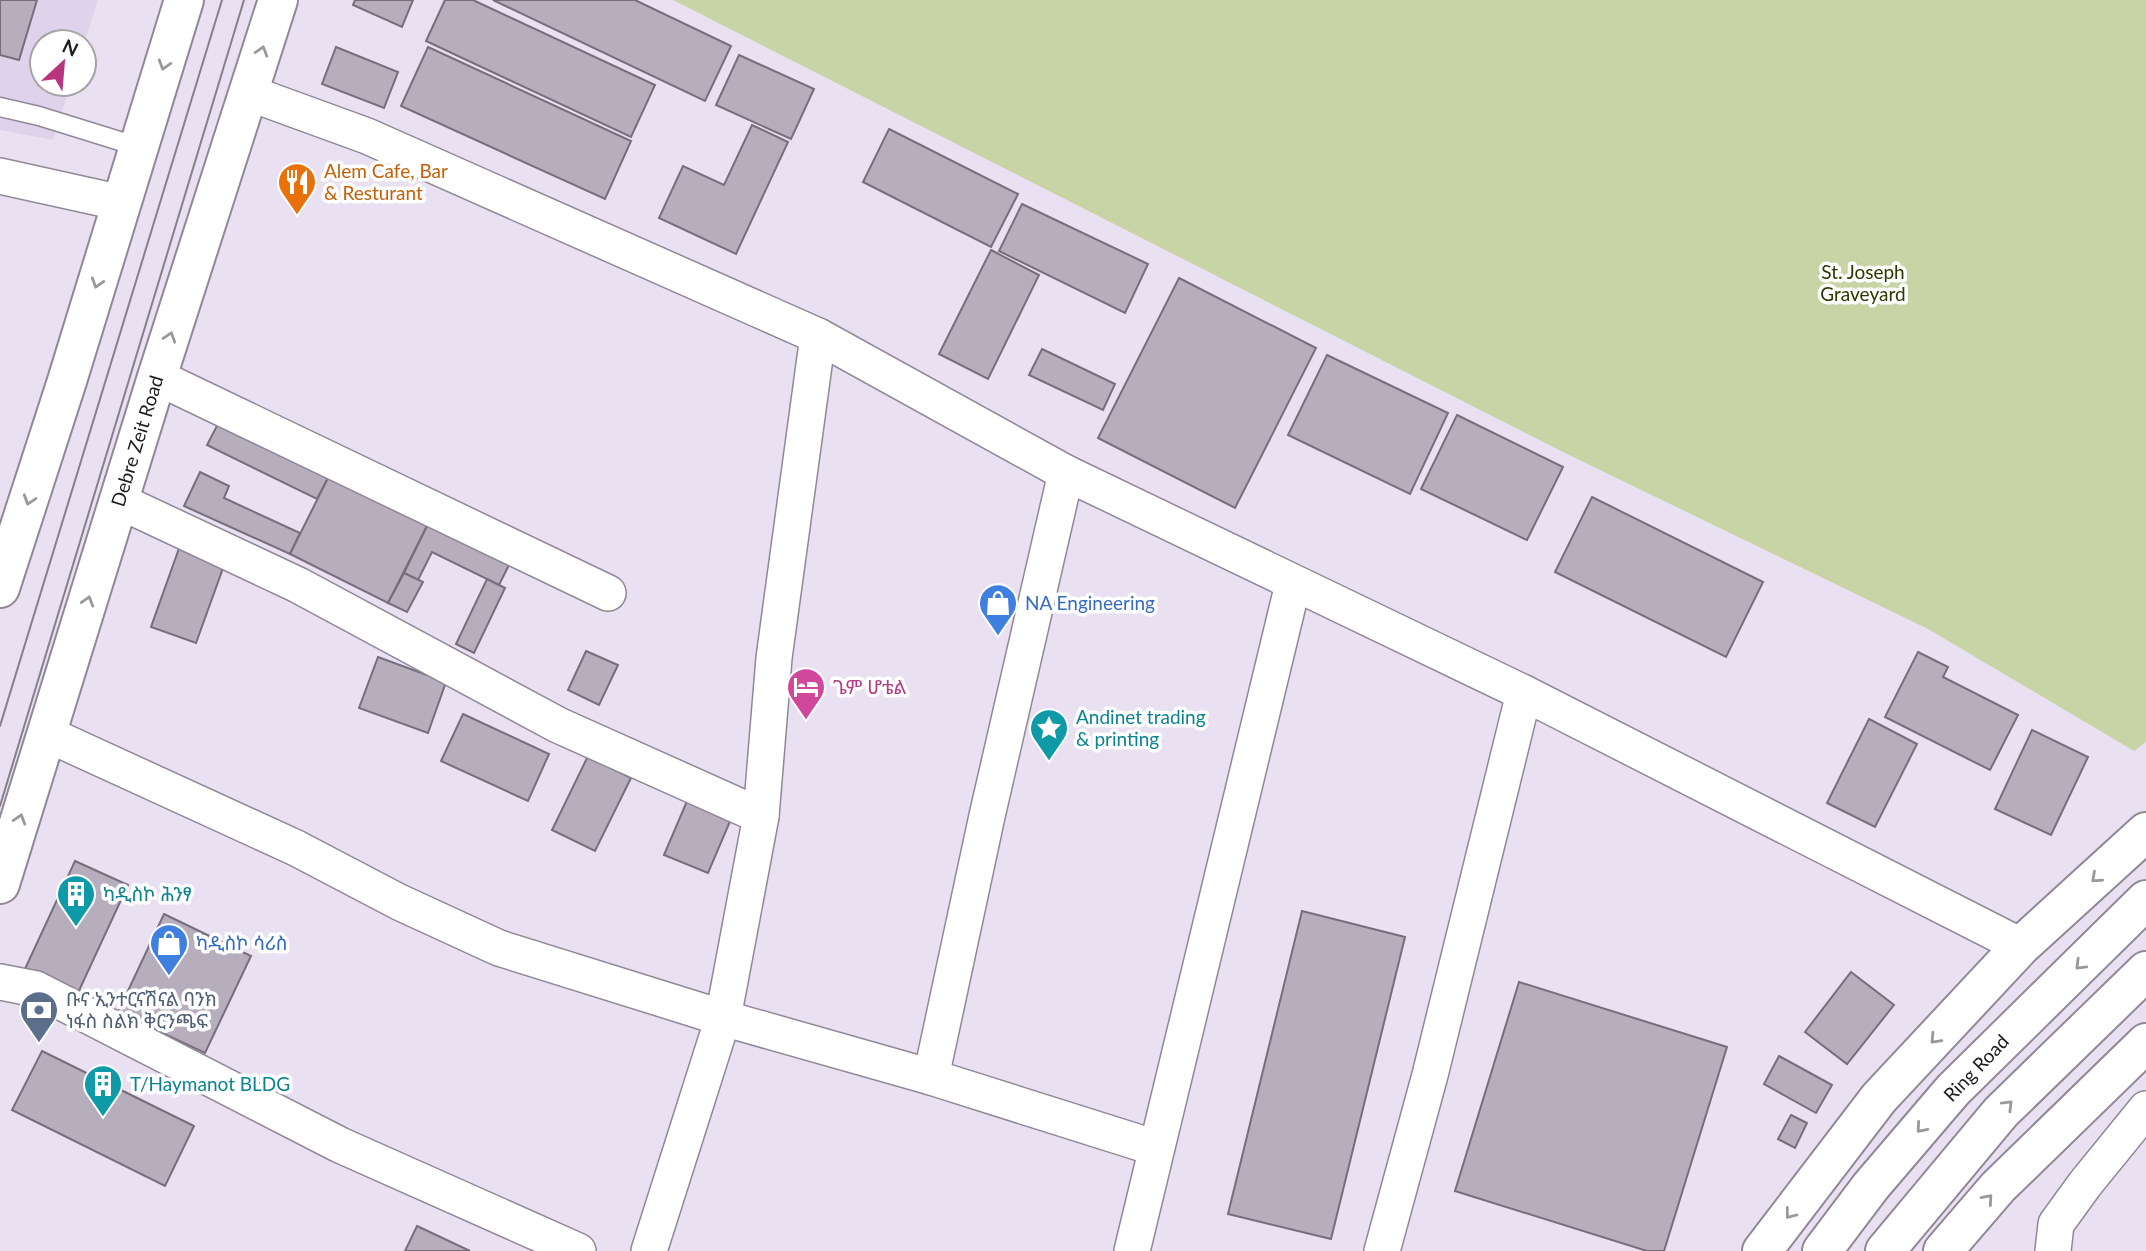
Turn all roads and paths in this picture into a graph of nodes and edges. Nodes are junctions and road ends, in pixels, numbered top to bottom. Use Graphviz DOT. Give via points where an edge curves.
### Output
graph roads {
  1 [pos="184,0"];
  2 [pos="278,0"];
  3 [pos="249,93"];
  4 [pos="0,107"];
  5 [pos="139,147"];
  6 [pos="0,176"];
  7 [pos="122,203"];
  8 [pos="818,336"];
  9 [pos="157,377"];
  10 [pos="1066,473"];
  11 [pos="119,501"];
  12 [pos="6,551"];
  13 [pos="1293,584"];
  14 [pos="0,589"];
  15 [pos="608,593"];
  16 [pos="1524,693"];
  17 [pos="47,734"];
  18 [pos="761,816"];
  19 [pos="2146,832"];
  20 [pos="0,884"];
  21 [pos="2146,900"];
  22 [pos="2021,946"];
  23 [pos="2146,971"];
  24 [pos="0,982"];
  25 [pos="723,1018"];
  26 [pos="2146,1043"];
  27 [pos="931,1077"];
  28 [pos="2146,1109"];
  29 [pos="1156,1148"];
  30 [pos="578,1251"];
  31 [pos="649,1251"];
  32 [pos="1132,1251"];
  33 [pos="1382,1251"];
  34 [pos="1762,1251"];
  35 [pos="1822,1251"];
  36 [pos="1885,1251"];
  37 [pos="1943,1251"];
  38 [pos="2053,1251"];
  1 -- 5 [label="main road, one-way"];
  3 -- 2 [label="main road, Debre Zeit Road, one-way"];
  3 -- 8 [label="street" via="366,136"];
  9 -- 3 [label="main road, Debre Zeit Road, one-way"];
  4 -- 5 [label="lane"];
  5 -- 7 [label="main road"];
  6 -- 7 [label="street"];
  7 -- 12 [label="main road, one-way"];
  8 -- 10 [label="street"];
  8 -- 18 [label="street" via="774,658"];
  9 -- 11 [label="main road, Debre Zeit Road"];
  9 -- 15 [label="street"];
  10 -- 13 [label="street"];
  10 -- 27 [label="street"];
  17 -- 11 [label="main road, Debre Zeit Road, one-way"];
  11 -- 18 [label="street" via="298,585 558,725"];
  12 -- 14 [label="main road"];
  13 -- 16 [label="street"];
  13 -- 29 [label="street"];
  16 -- 22 [label="street"];
  16 -- 33 [label="street"];
  20 -- 17 [label="main road, Debre Zeit Road, one-way"];
  17 -- 25 [label="street" via="296,848 499,948"];
  18 -- 25 [label="street"];
  19 -- 22 [label="main road, one-way"];
  21 -- 35 [label="main road, Ring Road, one-way" via="1953,1090"];
  22 -- 34 [label="main road, one-way" via="1880,1098"];
  36 -- 23 [label="main road, one-way" via="2001,1112"];
  24 -- 30 [label="street" via="36,989 340,1145"];
  25 -- 27 [label="street"];
  25 -- 31 [label="street"];
  37 -- 26 [label="main road, one-way" via="1998,1187"];
  27 -- 29 [label="street"];
  28 -- 38 [label="street" via="2056,1224"];
  29 -- 32 [label="street"];
}
